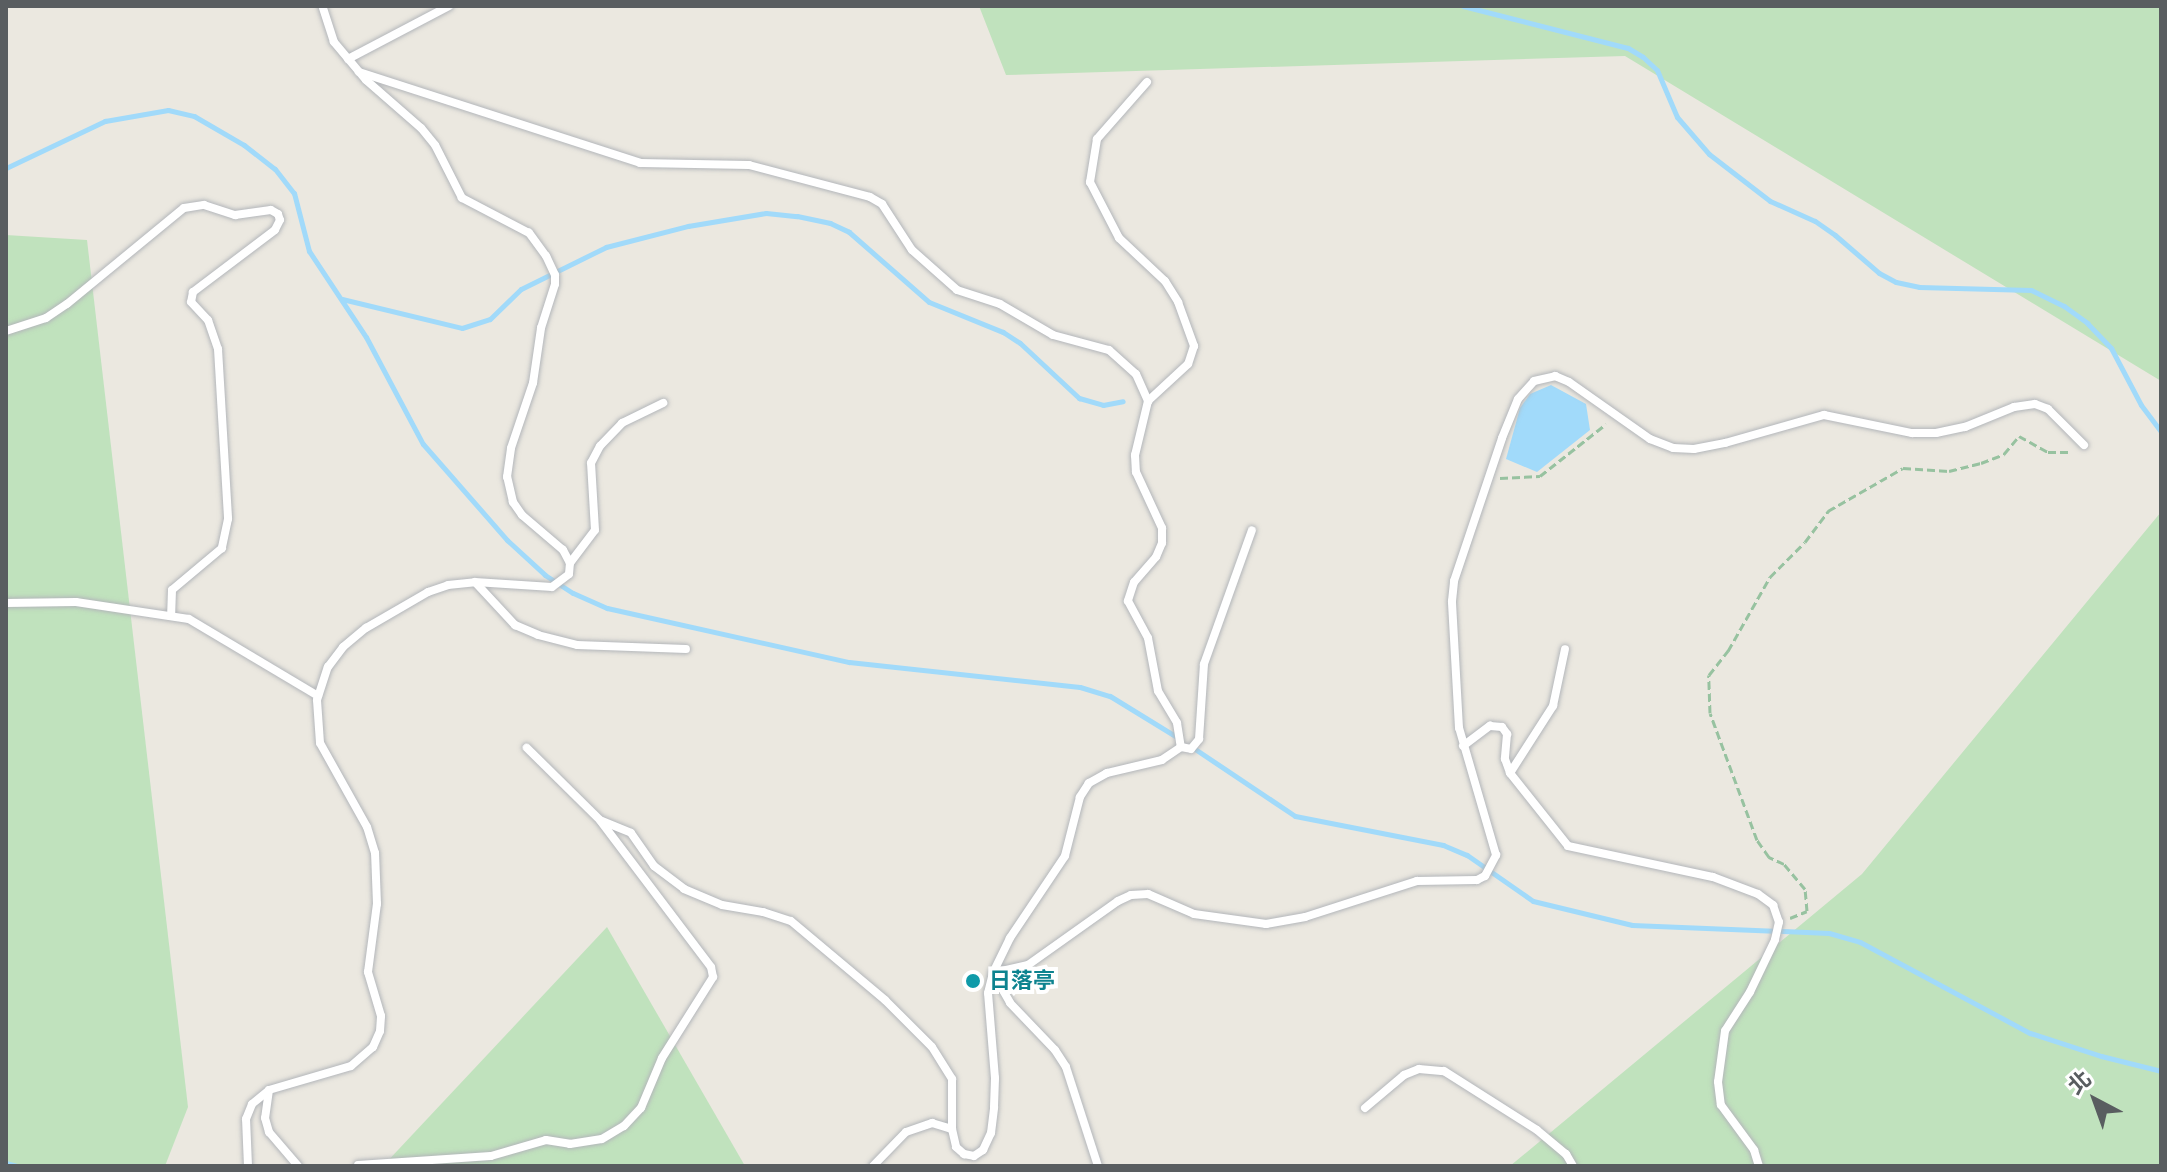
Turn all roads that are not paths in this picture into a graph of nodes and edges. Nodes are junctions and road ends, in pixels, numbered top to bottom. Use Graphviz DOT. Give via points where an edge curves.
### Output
graph roads {
  1 [pos="322,6"];
  2 [pos="449,6"];
  3 [pos="348,59"];
  4 [pos="359,72"];
  5 [pos="1147,82"];
  6 [pos="6,331"];
  7 [pos="1148,401"];
  8 [pos="663,403"];
  9 [pos="2084,445"];
  10 [pos="1252,530"];
  11 [pos="570,563"];
  12 [pos="475,582"];
  13 [pos="6,603"];
  14 [pos="171,615"];
  15 [pos="686,649"];
  16 [pos="1565,649"];
  17 [pos="318,696"];
  18 [pos="1463,746"];
  19 [pos="1181,747"];
  20 [pos="527,748"];
  21 [pos="1510,773"];
  22 [pos="600,820"];
  23 [pos="993,973"];
  24 [pos="269,1090"];
  25 [pos="1365,1108"];
  26 [pos="952,1129"];
  27 [pos="358,1165"];
  28 [pos="248,1166"];
  29 [pos="298,1166"];
  30 [pos="873,1166"];
  31 [pos="1098,1166"];
  32 [pos="1573,1166"];
  33 [pos="1759,1166"];
  1 -- 3 [label="lane" via="326,26"];
  2 -- 3 [label="lane"];
  3 -- 4 [label="lane"];
  4 -- 7 [label="lane" via="640,163 749,165 870,197 882,204 912,250 957,290 1000,304 1053,335 1109,350 1136,374"];
  4 -- 11 [label="lane" via="435,145 462,198 529,233 555,275 507,477 522,515 563,550"];
  5 -- 7 [label="lane" via="1097,139 1090,182 1119,238 1165,281 1194,346 1188,364"];
  6 -- 14 [label="lane" via="46,318 67,304 184,208 204,205 235,215 271,210 278,214 275,230 193,292 191,302 215,333 218,349 228,519 222,548 172,590"];
  7 -- 19 [label="lane" via="1136,472 1162,528 1162,543 1134,582 1128,601 1148,638 1158,691 1177,723"];
  8 -- 11 [label="lane" via="622,423 600,446 591,463 595,530"];
  9 -- 18 [label="lane" via="2048,409 2035,404 1936,433 1824,415 1694,449 1673,448 1650,439 1555,376 1534,381 1518,399 1454,581"];
  10 -- 19 [label="lane" via="1209,641 1199,739 1191,749"];
  11 -- 12 [label="lane" via="569,574 552,587"];
  12 -- 15 [label="lane" via="515,625 538,635 577,645"];
  12 -- 17 [label="lane" via="428,592 366,628 328,667"];
  13 -- 14 [label="lane" via="76,602"];
  14 -- 17 [label="lane" via="205,627"];
  16 -- 21 [label="lane" via="1553,706"];
  17 -- 24 [label="lane" via="320,743 367,827 375,853 377,904 368,972 380,1031 373,1047 351,1066"];
  18 -- 21 [label="lane" via="1490,726 1502,727"];
  18 -- 23 [label="lane" via="1496,855 1494,866 1477,880 1417,881 1266,924 1194,914 1148,894 1131,895 1028,965"];
  19 -- 23 [label="lane" via="1162,760 1107,773 1089,783 1080,797 1065,856"];
  20 -- 22 [label="lane"];
  21 -- 33 [label="lane" via="1568,846 1738,885 1773,905 1779,922 1766,962 1725,1031 1720,1052 1721,1105 1754,1150"];
  22 -- 26 [label="lane" via="631,833 654,866 684,889 722,905 791,921 885,1000 932,1047 952,1079"];
  22 -- 27 [label="lane" via="711,967 713,977 662,1058 641,1108 624,1126 589,1143 546,1140 491,1156"];
  23 -- 26 [label="lane" via="988,993 995,1078 991,1133 974,1156 956,1147"];
  23 -- 31 [label="lane" via="1010,1003 1066,1067"];
  24 -- 28 [label="lane" via="252,1104 246,1119"];
  24 -- 29 [label="lane" via="269,1132"];
  25 -- 32 [label="lane" via="1404,1075 1419,1069 1444,1071 1537,1130"];
  26 -- 30 [label="lane" via="942,1123 915,1127"];
}
